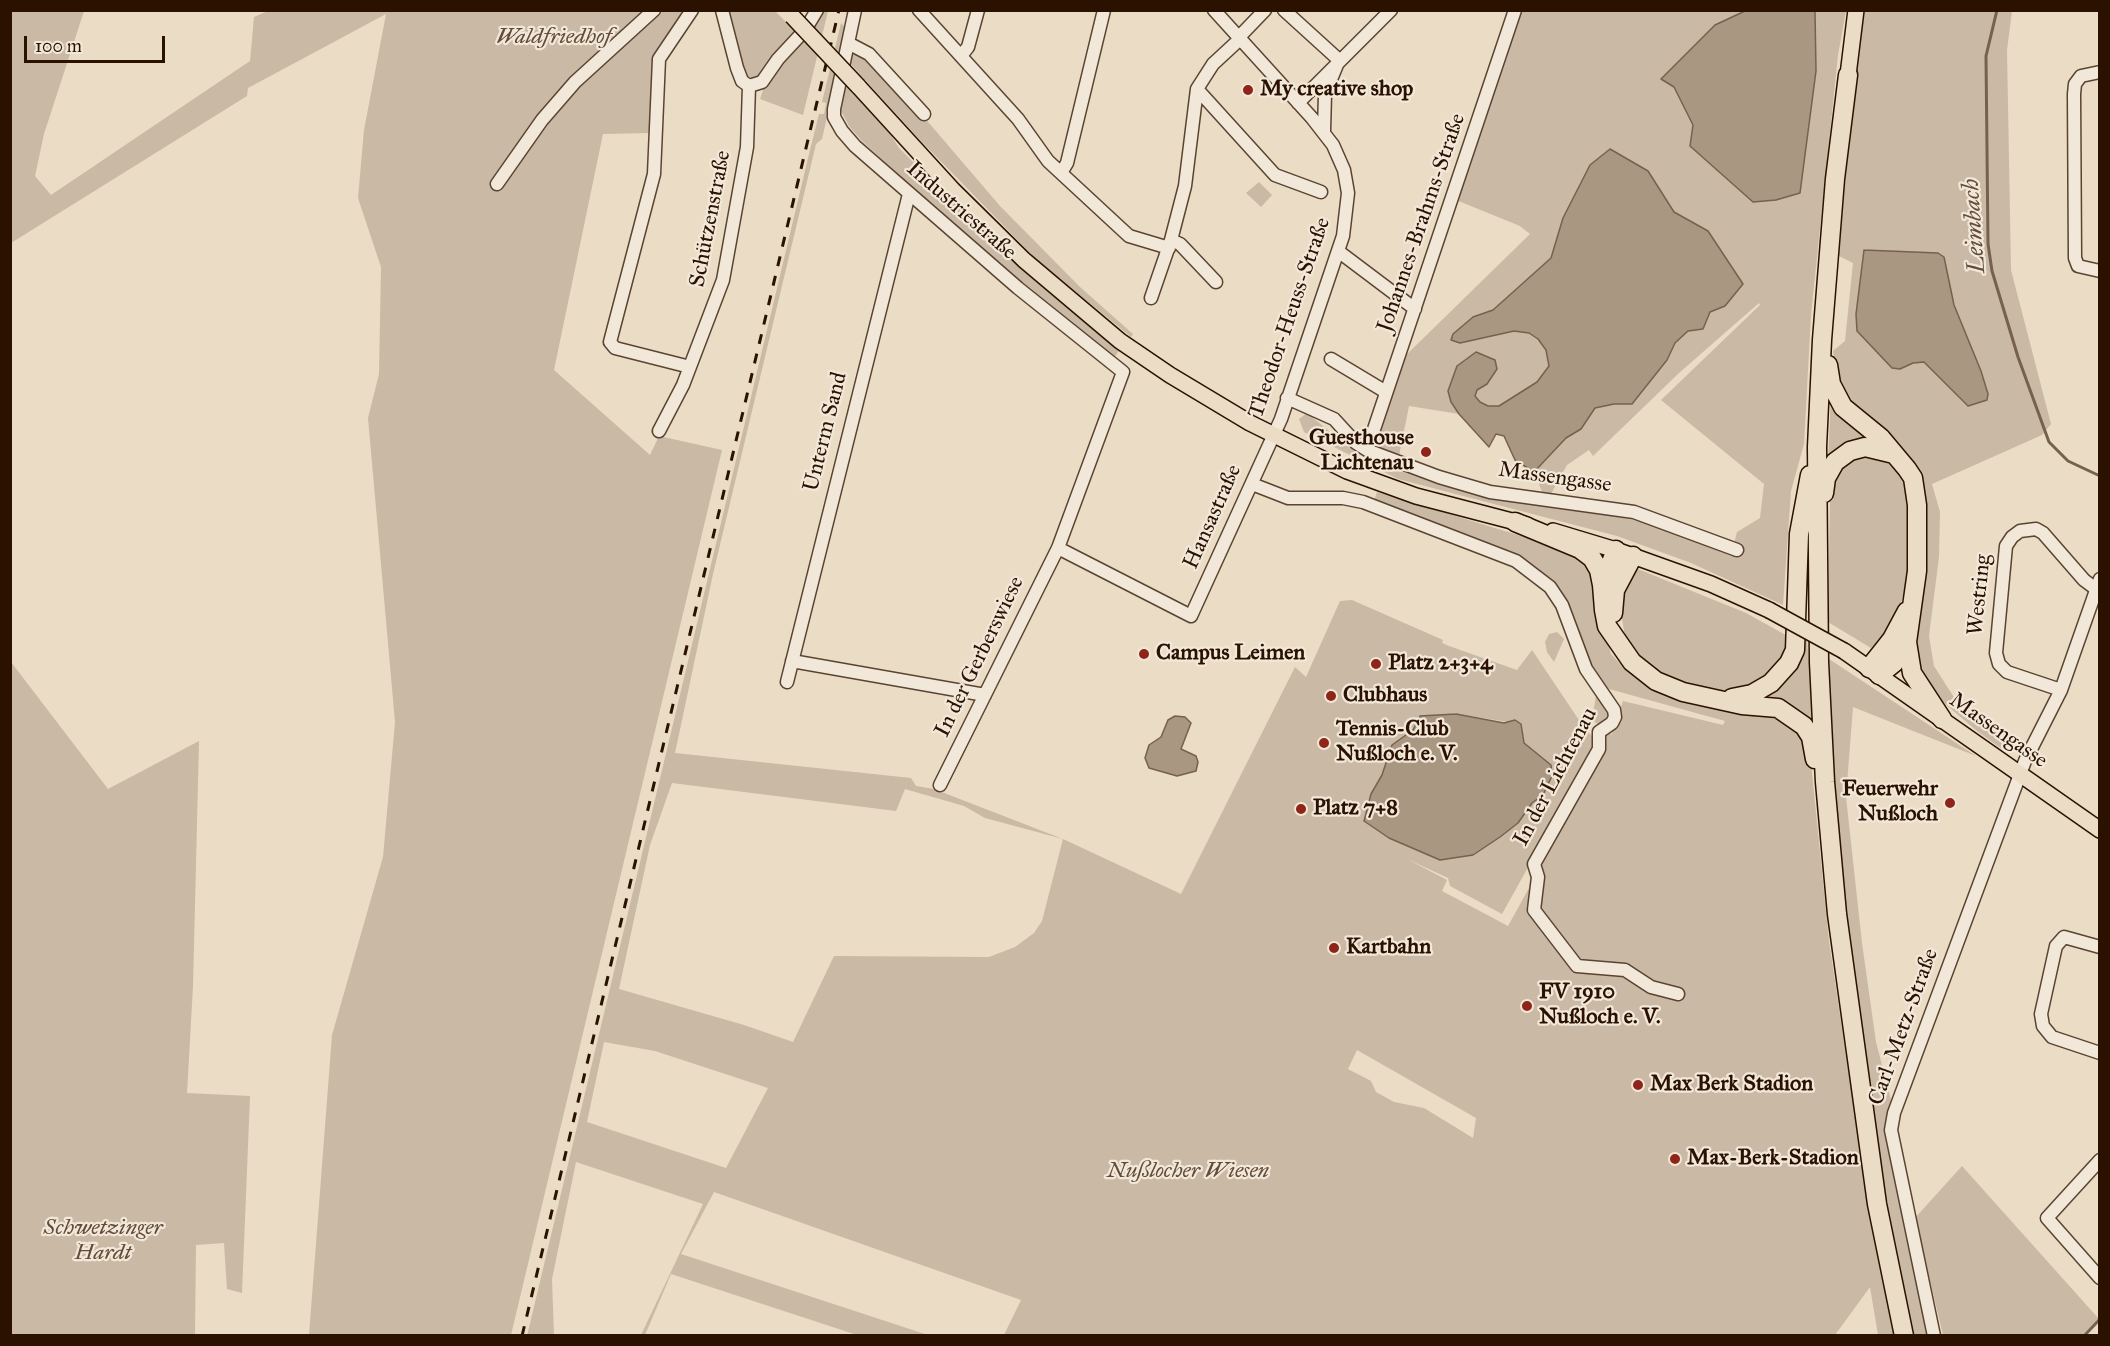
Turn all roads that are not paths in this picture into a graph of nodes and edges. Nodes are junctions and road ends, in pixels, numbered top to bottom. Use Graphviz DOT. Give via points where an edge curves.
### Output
graph roads {
  1 [pos="654,10"];
  2 [pos="692,10"];
  3 [pos="722,10"];
  4 [pos="817,10"];
  5 [pos="855,10"];
  6 [pos="919,10"];
  7 [pos="978,10"];
  8 [pos="1104,10"];
  9 [pos="1214,10"];
  10 [pos="1265,10"];
  11 [pos="1284,10"];
  12 [pos="1391,10"];
  13 [pos="1515,10"];
  14 [pos="1856,10"];
  15 [pos="789,13"];
  16 [pos="1239,38"];
  17 [pos="848,43"];
  18 [pos="961,56"];
  19 [pos="1339,60"];
  20 [pos="2100,72"];
  21 [pos="1848,75"];
  22 [pos="749,86"];
  23 [pos="1197,89"];
  24 [pos="1298,104"];
  25 [pos="924,114"];
  26 [pos="1324,131"];
  27 [pos="1061,173"];
  28 [pos="497,184"];
  29 [pos="1321,192"];
  30 [pos="909,194"];
  31 [pos="1170,244"];
  32 [pos="1338,251"];
  33 [pos="2100,272"];
  34 [pos="1216,282"];
  35 [pos="1151,298"];
  36 [pos="1415,309"];
  37 [pos="1822,340"];
  38 [pos="1331,359"];
  39 [pos="690,367"];
  40 [pos="1123,376"];
  41 [pos="1386,392"];
  42 [pos="1287,398"];
  43 [pos="659,431"];
  44 [pos="1272,435"];
  45 [pos="1817,447"];
  46 [pos="1367,450"];
  47 [pos="1894,454"];
  48 [pos="1252,484"];
  49 [pos="1515,522"];
  50 [pos="1817,527"];
  51 [pos="1058,548"];
  52 [pos="1737,550"];
  53 [pos="1624,553"];
  54 [pos="2098,584"];
  55 [pos="1602,585"];
  56 [pos="1912,599"];
  57 [pos="2089,608"];
  58 [pos="2100,616"];
  59 [pos="1616,639"];
  60 [pos="1907,642"];
  61 [pos="792,661"];
  62 [pos="1874,671"];
  63 [pos="787,682"];
  64 [pos="2061,690"];
  65 [pos="985,695"];
  66 [pos="1709,698"];
  67 [pos="1942,719"];
  68 [pos="2020,776"];
  69 [pos="1825,782"];
  70 [pos="940,785"];
  71 [pos="2100,830"];
  72 [pos="2100,947"];
  73 [pos="1678,994"];
  74 [pos="2100,1053"];
  75 [pos="2100,1160"];
  76 [pos="2100,1278"];
  77 [pos="1904,1335"];
  78 [pos="1934,1335"];
  1 -- 28 [label="street" via="575,82 542,120"];
  2 -- 39 [label="street" via="659,59 655,170 610,342 615,348"];
  3 -- 22 [label="street" via="736,68"];
  4 -- 22 [label="street" via="762,82"];
  5 -- 17 [label="street"];
  6 -- 18 [label="street"];
  7 -- 18 [label="street" via="968,47"];
  8 -- 27 [label="street" via="1067,163"];
  9 -- 16 [label="street, Theodor-Heuss-Straße"];
  10 -- 16 [label="street"];
  11 -- 19 [label="street"];
  12 -- 19 [label="street"];
  13 -- 36 [label="street, Johannes-Brahms-Straße"];
  14 -- 21 [label="main road"];
  15 -- 44 [label="main road, bridge" via="953,190 1062,294 1170,375"];
  16 -- 23 [label="street" via="1213,64"];
  16 -- 24 [label="street, Theodor-Heuss-Straße"];
  17 -- 25 [label="street" via="869,54"];
  17 -- 30 [label="street, Industriestraße" via="834,109 836,121 855,146"];
  18 -- 27 [label="street"];
  19 -- 24 [label="street"];
  19 -- 26 [label="street" via="1325,94"];
  20 -- 33 [label="street" via="2081,76 2075,84 2074,118 2075,258 2079,266"];
  21 -- 37 [label="highway"];
  22 -- 39 [label="street, Schützenstraße" via="748,140 723,280"];
  23 -- 29 [label="street" via="1275,175"];
  23 -- 31 [label="street" via="1186,178"];
  24 -- 26 [label="street, Theodor-Heuss-Straße"];
  26 -- 32 [label="street, Theodor-Heuss-Straße" via="1340,159 1348,194 1346,223"];
  27 -- 31 [label="street" via="1129,236"];
  30 -- 40 [label="street, Industriestraße" via="1027,296 1120,367"];
  30 -- 61 [label="street, Unterm Sand"];
  31 -- 34 [label="street" via="1180,244"];
  31 -- 35 [label="street"];
  32 -- 36 [label="street"];
  32 -- 42 [label="street, Theodor-Heuss-Straße"];
  36 -- 41 [label="street, Johannes-Brahms-Straße"];
  37 -- 45 [label="highway"];
  37 -- 47 [label="highway" via="1831,384 1843,407"];
  38 -- 41 [label="street"];
  39 -- 43 [label="street, Schützenstraße"];
  40 -- 51 [label="street, In der Gerberswiese"];
  41 -- 46 [label="street, Johannes-Brahms-Straße"];
  42 -- 44 [label="street, Theodor-Heuss-Straße"];
  42 -- 46 [label="street" via="1334,419"];
  44 -- 48 [label="street, Hansastraße"];
  44 -- 49 [label="main road" via="1370,480"];
  45 -- 50 [label="highway"];
  45 -- 66 [label="highway" via="1798,534 1795,650 1781,674 1752,694"];
  46 -- 52 [label="street, Massengasse" via="1487,491 1634,513"];
  47 -- 50 [label="highway" via="1865,447 1850,451 1835,462 1826,478"];
  47 -- 56 [label="highway" via="1913,478 1917,505 1917,571"];
  48 -- 51 [label="street, Hansastraße" via="1191,616"];
  48 -- 73 [label="street, In der Lichtenau" via="1288,498 1363,502 1516,561 1550,587 1562,605 1581,658 1615,717 1599,732 1599,749 1534,864 1538,877 1534,910 1577,966 1625,970 1651,987"];
  49 -- 53 [label="main road"];
  49 -- 55 [label="highway" via="1581,549 1592,558"];
  50 -- 69 [label="highway"];
  51 -- 65 [label="street, In der Gerberswiese"];
  53 -- 55 [label="highway"];
  53 -- 59 [label="highway" via="1613,601"];
  53 -- 62 [label="main road, Massengasse, bridge" via="1769,610"];
  54 -- 57 [label="street, Westring"];
  54 -- 64 [label="street, Westring" via="2084,580 2036,529 2020,531 2006,546 1996,653 1999,664 2007,672"];
  55 -- 59 [label="highway" via="1607,626"];
  56 -- 60 [label="highway"];
  56 -- 62 [label="highway"];
  57 -- 58 [label="street"];
  57 -- 64 [label="street, Westring"];
  59 -- 66 [label="highway" via="1632,662 1656,681"];
  60 -- 62 [label="highway" via="1894,663"];
  60 -- 67 [label="highway" via="1912,673"];
  61 -- 63 [label="street, Unterm Sand"];
  61 -- 65 [label="street"];
  62 -- 67 [label="main road, Massengasse"];
  64 -- 68 [label="street, Westring"];
  65 -- 70 [label="street, In der Gerberswiese"];
  66 -- 69 [label="highway" via="1778,708 1795,718 1812,737 1816,764"];
  67 -- 68 [label="main road, Massengasse"];
  68 -- 71 [label="main road, Massengasse"];
  68 -- 78 [label="street, Carl-Metz-Straße" via="1894,1113 1891,1130"];
  69 -- 77 [label="highway" via="1856,1063 1877,1204"];
  72 -- 74 [label="street" via="2064,937 2056,946 2041,1014 2043,1026 2052,1037"];
  75 -- 76 [label="street" via="2047,1218"];
}
